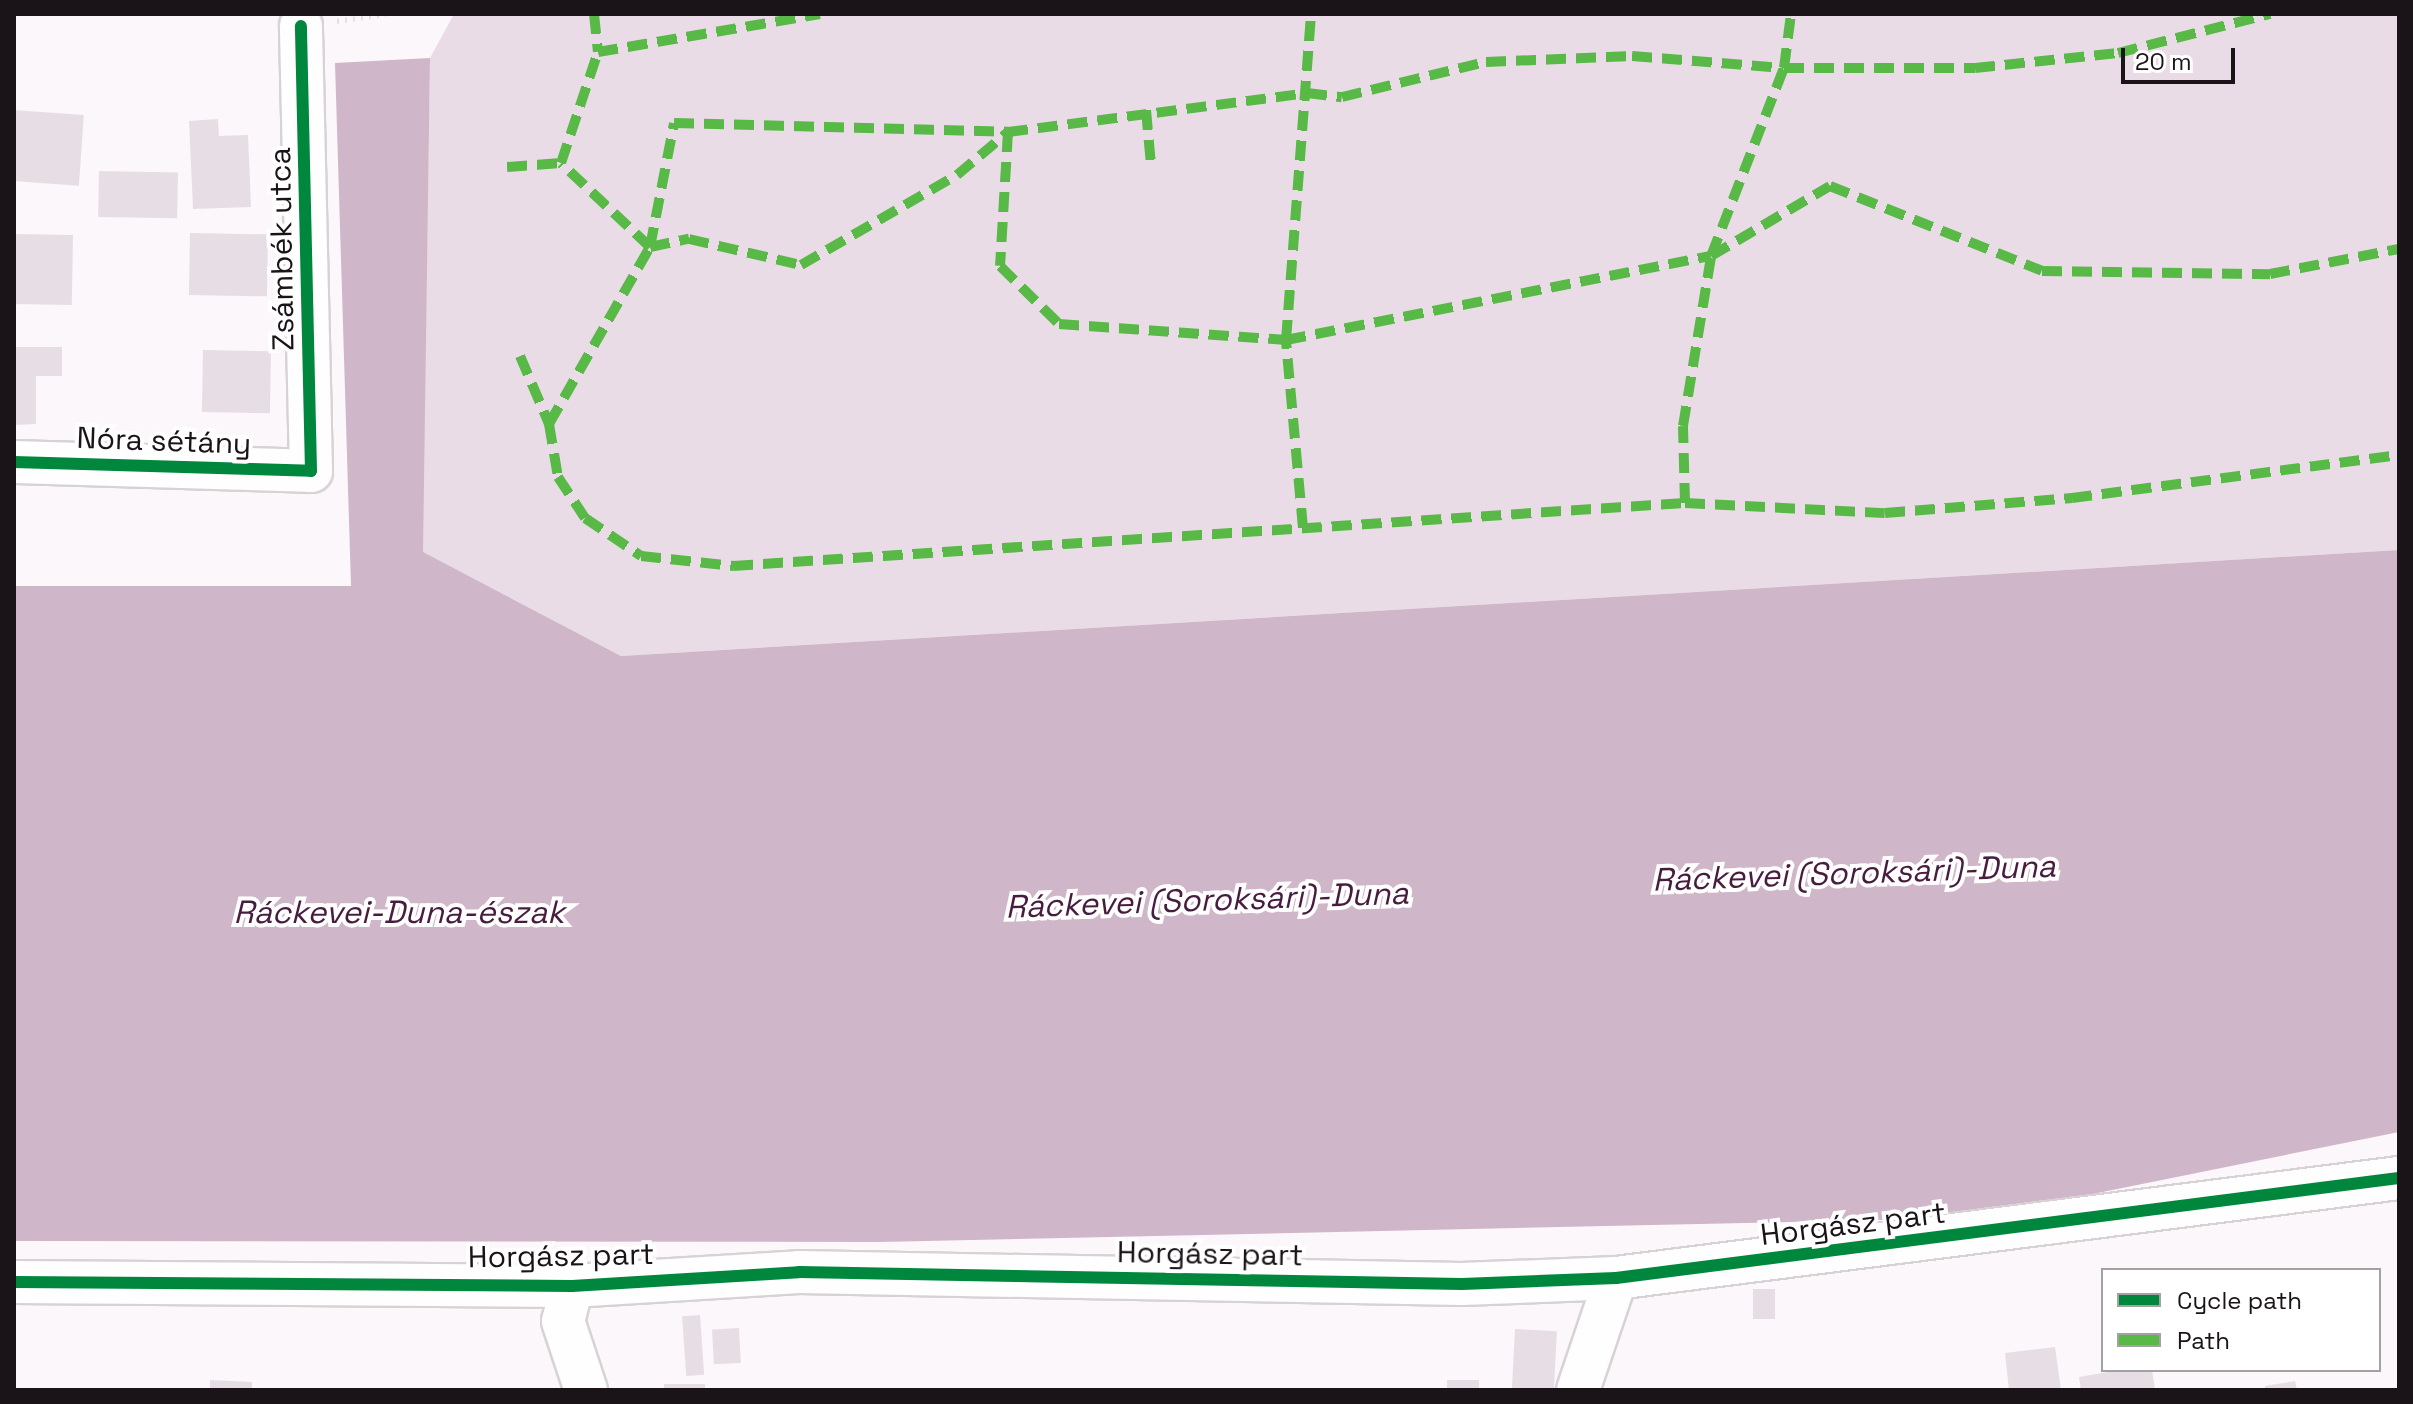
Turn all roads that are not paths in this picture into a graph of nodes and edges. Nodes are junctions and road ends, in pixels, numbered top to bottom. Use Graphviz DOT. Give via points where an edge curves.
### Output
graph roads {
  1 [pos="301,26"];
  2 [pos="14,462"];
  3 [pos="311,471"];
  4 [pos="2399,1178"];
  5 [pos="1616,1278"];
  6 [pos="14,1282"];
  7 [pos="572,1286"];
  8 [pos="586,1390"];
  9 [pos="1578,1390"];
  1 -- 3 [label="street, Zsámbék utca"];
  2 -- 3 [label="street, Nóra sétány"];
  4 -- 5 [label="street, Horgász part"];
  5 -- 7 [label="street, Horgász part" via="1462,1284 799,1272"];
  5 -- 9 [label="street"];
  6 -- 7 [label="street, Horgász part"];
  7 -- 8 [label="street" via="563,1321"];
}
